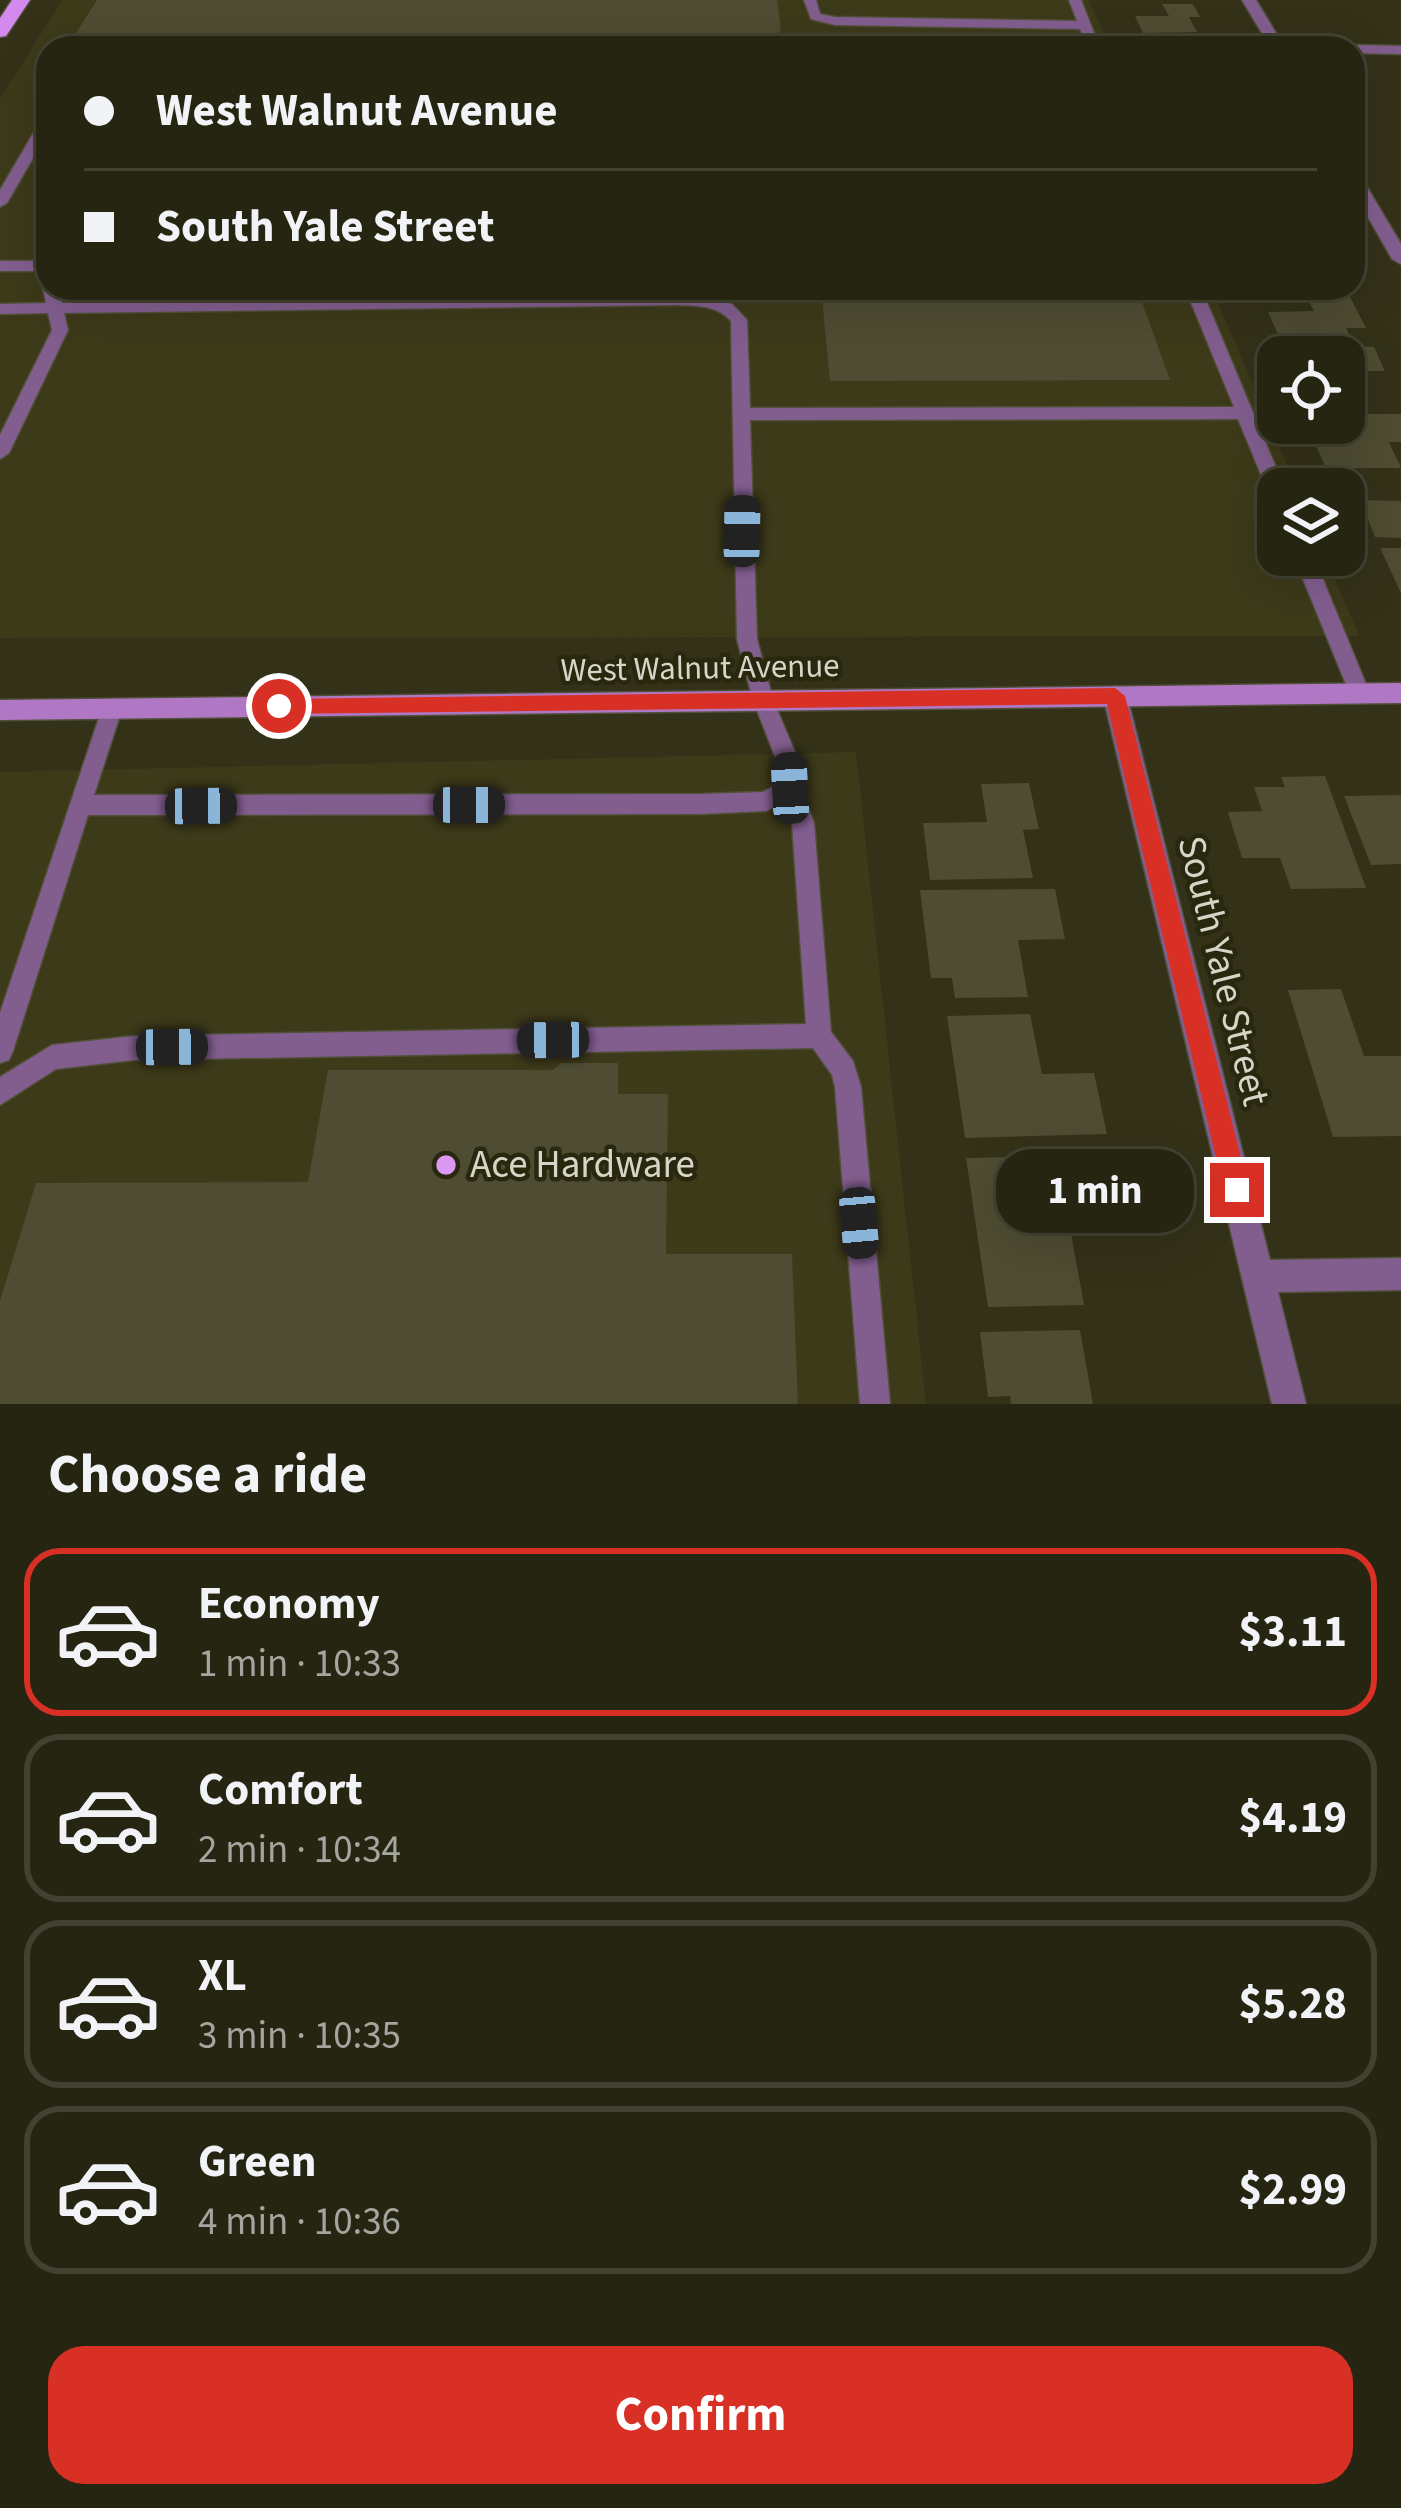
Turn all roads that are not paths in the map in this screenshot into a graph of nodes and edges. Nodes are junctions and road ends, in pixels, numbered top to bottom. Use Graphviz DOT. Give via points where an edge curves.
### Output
graph roads {
  1 [pos="21,0"];
  2 [pos="810,0"];
  3 [pos="1075,0"];
  4 [pos="1249,0"];
  5 [pos="1085,25"];
  6 [pos="0,32"];
  7 [pos="1089,36"];
  8 [pos="1270,36"];
  9 [pos="1365,49"];
  10 [pos="1401,50"];
  11 [pos="36,141"];
  12 [pos="1365,198"];
  13 [pos="0,203"];
  14 [pos="1401,259"];
  15 [pos="0,266"];
  16 [pos="36,266"];
  17 [pos="54,300"];
  18 [pos="1198,300"];
  19 [pos="0,309"];
  20 [pos="56,310"];
  21 [pos="1244,413"];
  22 [pos="744,415"];
  23 [pos="0,452"];
  24 [pos="1267,468"];
  25 [pos="1312,576"];
  26 [pos="1401,693"];
  27 [pos="1360,694"];
  28 [pos="1115,696"];
  29 [pos="763,700"];
  30 [pos="111,709"];
  31 [pos="0,710"];
  32 [pos="790,788"];
  33 [pos="81,806"];
  34 [pos="9,996"];
  35 [pos="819,1036"];
  36 [pos="0,1051"];
  37 [pos="0,1092"];
  38 [pos="1401,1274"];
  39 [pos="1258,1276"];
  40 [pos="875,1404"];
  41 [pos="1289,1404"];
  1 -- 6 [label="main road"];
  2 -- 5 [label="lane" via="815,16 835,21"];
  3 -- 5 [label="lane"];
  4 -- 8 [label="street"];
  5 -- 7 [label="lane"];
  9 -- 10 [label="street"];
  11 -- 13 [label="lane"];
  12 -- 14 [label="street"];
  15 -- 16 [label="lane"];
  17 -- 20 [label="lane"];
  18 -- 21 [label="lane"];
  19 -- 20 [label="lane"];
  20 -- 22 [label="lane" via="702,301 739,320"];
  20 -- 23 [label="lane" via="60,330"];
  21 -- 22 [label="lane"];
  21 -- 24 [label="lane"];
  22 -- 29 [label="lane" via="747,639"];
  25 -- 27 [label="lane"];
  26 -- 27 [label="main road, West Walnut Avenue"];
  27 -- 28 [label="main road, West Walnut Avenue"];
  28 -- 29 [label="main road, West Walnut Avenue"];
  28 -- 39 [label="street, South Yale Street"];
  29 -- 30 [label="main road, West Walnut Avenue"];
  29 -- 32 [label="lane" via="789,764"];
  30 -- 31 [label="main road, West Walnut Avenue"];
  30 -- 33 [label="lane"];
  32 -- 33 [label="lane" via="766,801 702,804"];
  32 -- 35 [label="lane" via="803,823"];
  33 -- 34 [label="lane"];
  34 -- 36 [label="lane"];
  35 -- 37 [label="lane" via="134,1048 52,1058"];
  35 -- 40 [label="lane" via="848,1087"];
  38 -- 39 [label="street"];
  39 -- 41 [label="street, South Yale Street"];
}
